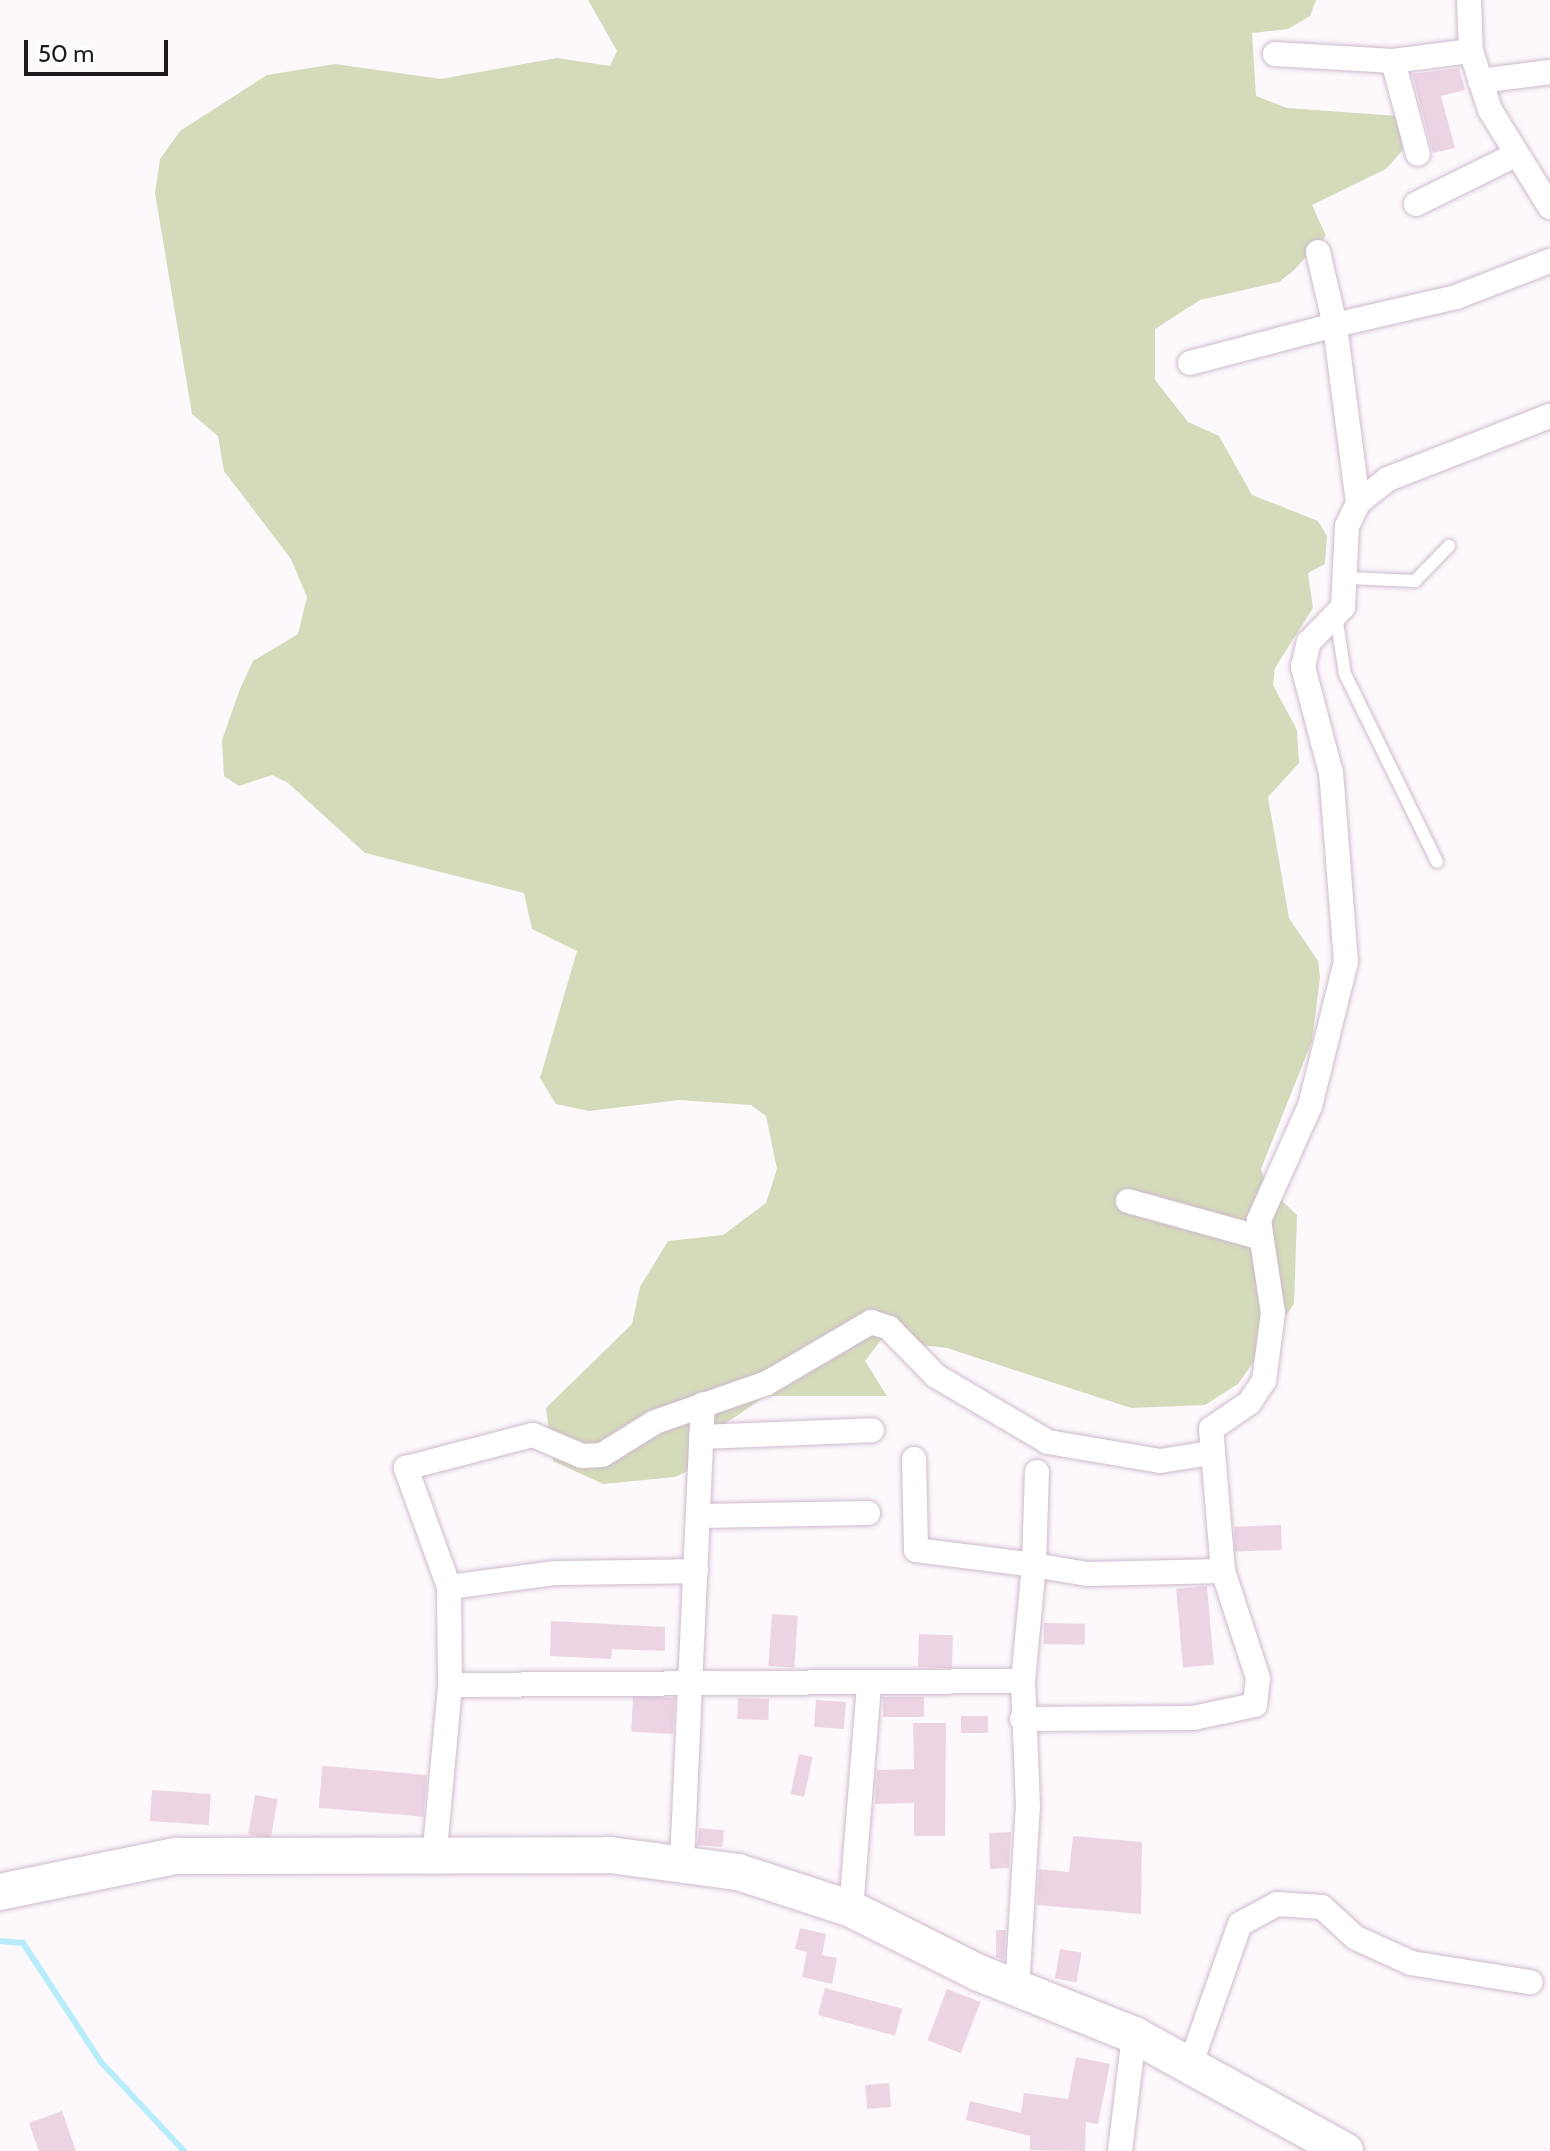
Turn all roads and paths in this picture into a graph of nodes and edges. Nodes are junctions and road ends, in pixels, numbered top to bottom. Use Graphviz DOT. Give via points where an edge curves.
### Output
graph roads {
  1 [pos="1469,0"];
  2 [pos="1471,51"];
  3 [pos="1275,54"];
  4 [pos="1393,61"];
  5 [pos="1550,72"];
  6 [pos="1480,81"];
  7 [pos="1418,154"];
  8 [pos="1515,155"];
  9 [pos="1416,204"];
  10 [pos="1550,207"];
  11 [pos="1318,252"];
  12 [pos="1550,261"];
  13 [pos="1335,325"];
  14 [pos="1190,363"];
  15 [pos="1550,416"];
  16 [pos="1358,503"];
  17 [pos="1449,546"];
  18 [pos="1349,578"];
  19 [pos="1336,616"];
  20 [pos="1437,862"];
  21 [pos="1128,1201"];
  22 [pos="1258,1237"];
  23 [pos="703,1404"];
  24 [pos="872,1430"];
  25 [pos="701,1437"];
  26 [pos="1211,1453"];
  27 [pos="914,1459"];
  28 [pos="1037,1472"];
  29 [pos="868,1513"];
  30 [pos="698,1516"];
  31 [pos="1034,1565"];
  32 [pos="696,1571"];
  33 [pos="1223,1571"];
  34 [pos="449,1587"];
  35 [pos="1023,1681"];
  36 [pos="450,1685"];
  37 [pos="869,1686"];
  38 [pos="696,1687"];
  39 [pos="1022,1719"];
  40 [pos="434,1859"];
  41 [pos="682,1863"];
  42 [pos="0,1892"];
  43 [pos="851,1909"];
  44 [pos="1530,1982"];
  45 [pos="1017,1990"];
  46 [pos="1134,2035"];
  47 [pos="1191,2063"];
  48 [pos="1120,2151"];
  49 [pos="1345,2151"];
  1 -- 2 [label="street"];
  2 -- 4 [label="street"];
  2 -- 6 [label="street"];
  3 -- 4 [label="street"];
  4 -- 7 [label="street"];
  5 -- 6 [label="street"];
  6 -- 8 [label="street"];
  8 -- 9 [label="street"];
  8 -- 10 [label="street"];
  11 -- 13 [label="street"];
  12 -- 13 [label="street" via="1456,297"];
  13 -- 14 [label="street"];
  13 -- 16 [label="street"];
  15 -- 16 [label="street" via="1388,479"];
  16 -- 18 [label="street" via="1343,542"];
  17 -- 18 [label="lane" via="1415,581"];
  18 -- 19 [label="street"];
  19 -- 20 [label="lane" via="1345,674"];
  19 -- 22 [label="street" via="1309,642 1303,667 1333,784 1346,962 1313,1095 1262,1206"];
  21 -- 22 [label="street"];
  22 -- 26 [label="street" via="1273,1313 1268,1364 1258,1394 1211,1429"];
  23 -- 25 [label="street"];
  23 -- 26 [label="street" via="767,1383 871,1322 889,1328 936,1376 1048,1442 1160,1461"];
  23 -- 34 [label="street" via="602,1455 582,1456 533,1435 406,1468"];
  24 -- 25 [label="street"];
  25 -- 30 [label="street"];
  26 -- 33 [label="street"];
  27 -- 31 [label="street" via="916,1550"];
  28 -- 31 [label="street"];
  29 -- 30 [label="street"];
  30 -- 32 [label="street"];
  31 -- 33 [label="street" via="1087,1574"];
  31 -- 35 [label="street"];
  32 -- 34 [label="street" via="556,1573"];
  32 -- 38 [label="street"];
  33 -- 39 [label="street" via="1258,1678 1255,1705 1193,1718"];
  34 -- 36 [label="street"];
  35 -- 37 [label="street"];
  35 -- 39 [label="street"];
  36 -- 38 [label="street"];
  36 -- 40 [label="street"];
  37 -- 38 [label="street"];
  37 -- 43 [label="street"];
  38 -- 41 [label="street"];
  39 -- 45 [label="street" via="1028,1806"];
  40 -- 41 [label="main road" via="610,1855"];
  40 -- 42 [label="main road" via="176,1856"];
  41 -- 43 [label="main road" via="758,1877"];
  43 -- 45 [label="main road"];
  44 -- 47 [label="street" via="1411,1963 1356,1938 1322,1907 1277,1904 1240,1924"];
  45 -- 46 [label="main road"];
  46 -- 47 [label="main road"];
  46 -- 48 [label="street"];
  47 -- 49 [label="main road"];
}
